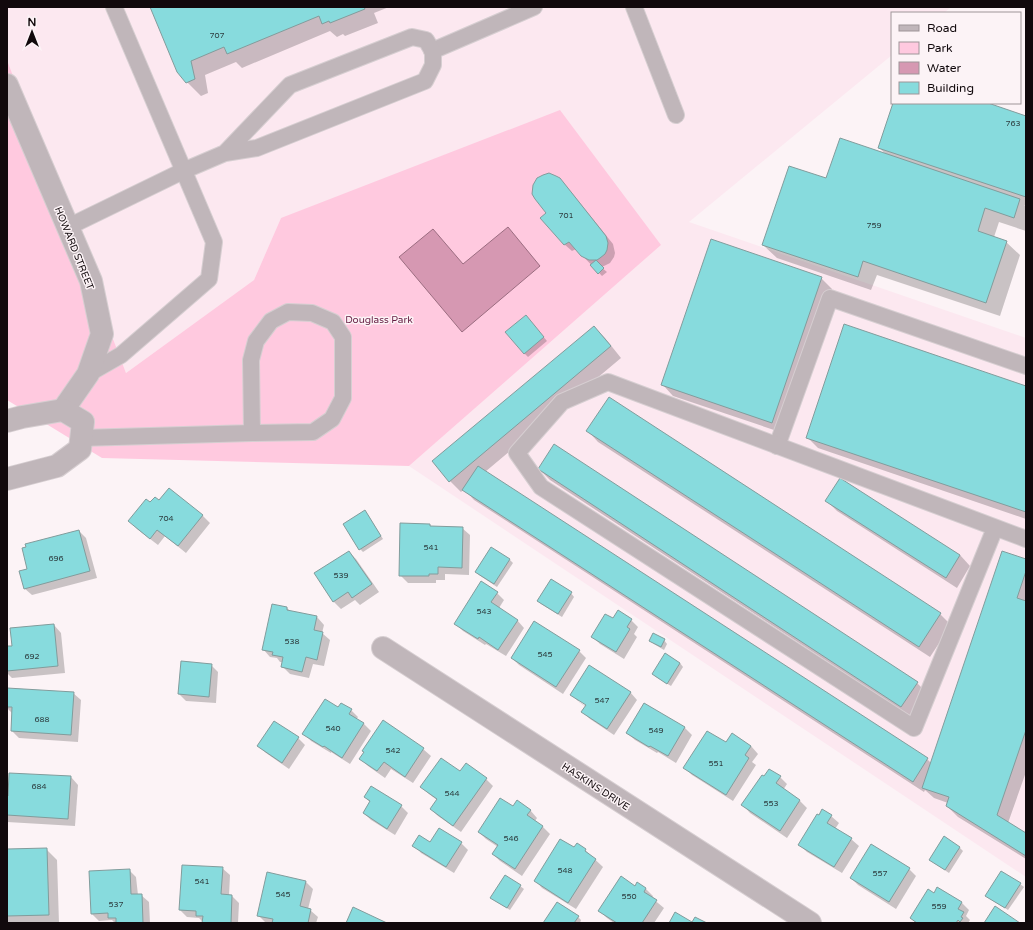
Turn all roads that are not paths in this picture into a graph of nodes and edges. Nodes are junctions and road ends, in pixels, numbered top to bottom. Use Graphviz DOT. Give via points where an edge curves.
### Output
graph roads {
  1 [pos="114,7"];
  2 [pos="534,7"];
  3 [pos="634,7"];
  4 [pos="432,51"];
  5 [pos="7,85"];
  6 [pos="676,115"];
  7 [pos="226,153"];
  8 [pos="183,171"];
  9 [pos="68,227"];
  10 [pos="1026,366"];
  11 [pos="88,374"];
  12 [pos="63,410"];
  13 [pos="7,421"];
  14 [pos="252,433"];
  15 [pos="81,438"];
  16 [pos="777,446"];
  17 [pos="7,479"];
  18 [pos="995,528"];
  19 [pos="1026,539"];
  20 [pos="383,648"];
  21 [pos="810,923"];
  1 -- 8 [label="lane"];
  2 -- 4 [label="lane"];
  3 -- 6 [label="lane"];
  4 -- 7 [label="lane" via="433,66 425,81 257,148"];
  4 -- 7 [label="lane" via="426,40 412,37 290,85"];
  5 -- 9 [label="street, HOWARD STREET"];
  7 -- 8 [label="lane"];
  8 -- 9 [label="lane"];
  8 -- 11 [label="lane" via="214,242 209,279 121,356"];
  9 -- 11 [label="street, HOWARD STREET" via="91,281 102,334"];
  10 -- 16 [label="lane" via="830,298"];
  11 -- 12 [label="street, HOWARD STREET"];
  12 -- 13 [label="street"];
  12 -- 15 [label="street" via="83,422"];
  14 -- 14 [label="lane" via="313,432 332,419 343,398 343,337 333,322 312,313 288,312 271,321 256,341 251,360"];
  14 -- 15 [label="lane"];
  15 -- 17 [label="street" via="80,449 57,466"];
  16 -- 18 [label="lane"];
  16 -- 18 [label="lane" via="608,382 562,402 517,453 541,487 914,728"];
  18 -- 19 [label="lane"];
  20 -- 21 [label="street, HASKINS DRIVE"];
}
